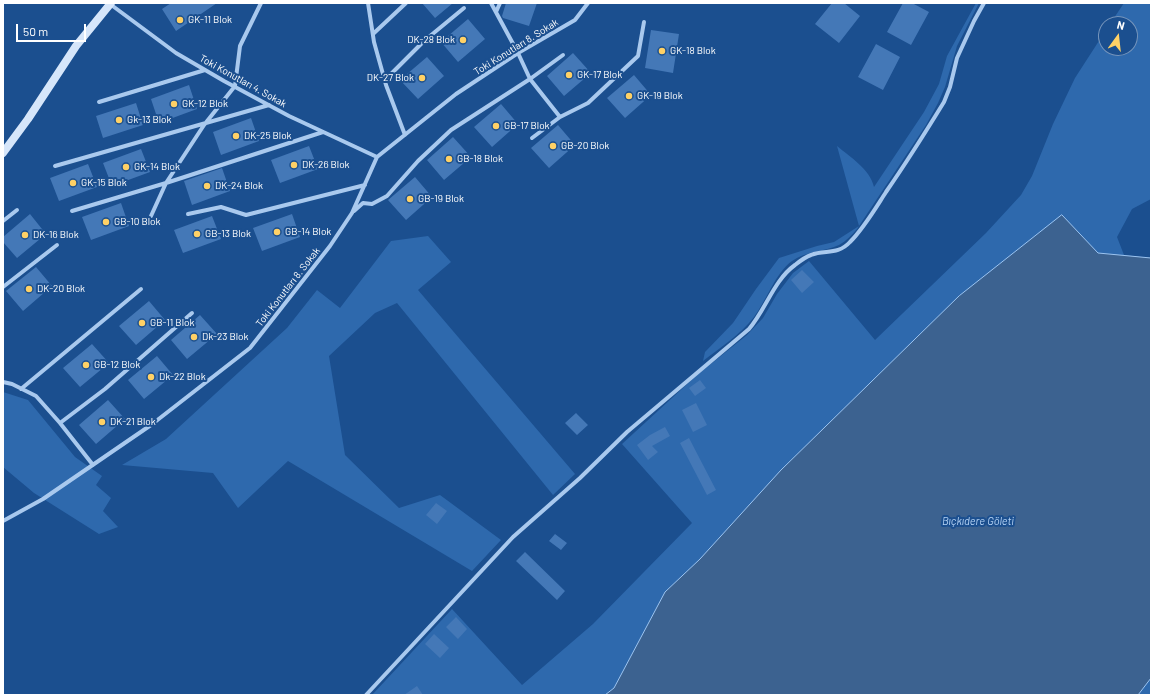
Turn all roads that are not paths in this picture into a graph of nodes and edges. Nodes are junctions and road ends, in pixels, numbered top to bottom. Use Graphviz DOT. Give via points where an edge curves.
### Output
graph roads {
  1 [pos="261,3"];
  2 [pos="368,3"];
  3 [pos="406,3"];
  4 [pos="491,3"];
  5 [pos="500,3"];
  6 [pos="588,3"];
  7 [pos="984,3"];
  8 [pos="110,4"];
  9 [pos="464,8"];
  10 [pos="496,12"];
  11 [pos="644,22"];
  12 [pos="373,34"];
  13 [pos="518,53"];
  14 [pos="563,55"];
  15 [pos="205,70"];
  16 [pos="530,79"];
  17 [pos="385,80"];
  18 [pos="235,86"];
  19 [pos="99,102"];
  20 [pos="269,105"];
  21 [pos="560,117"];
  22 [pos="204,125"];
  23 [pos="323,132"];
  24 [pos="405,135"];
  25 [pos="532,138"];
  26 [pos="3,153"];
  27 [pos="377,157"];
  28 [pos="55,166"];
  29 [pos="166,183"];
  30 [pos="364,185"];
  31 [pos="17,210"];
  32 [pos="72,211"];
  33 [pos="352,213"];
  34 [pos="188,214"];
  35 [pos="151,216"];
  36 [pos="3,221"];
  37 [pos="58,244"];
  38 [pos="3,287"];
  39 [pos="141,289"];
  40 [pos="192,313"];
  41 [pos="3,382"];
  42 [pos="21,389"];
  43 [pos="60,423"];
  44 [pos="93,465"];
  45 [pos="3,521"];
  46 [pos="366,695"];
  1 -- 18 [label="street" via="240,46"];
  2 -- 12 [label="street"];
  3 -- 12 [label="street"];
  4 -- 10 [label="street"];
  5 -- 10 [label="street"];
  6 -- 13 [label="street, Toki Konutları 8. Sokak" via="575,20"];
  7 -- 46 [label="street" via="957,58 944,102 856,236 837,250 807,257 785,274 749,329 627,432 513,537"];
  8 -- 15 [label="street, Toki Konutları 4. Sokak" via="176,53"];
  8 -- 26 [label="street" via="76,46"];
  9 -- 17 [label="street" via="424,41"];
  10 -- 13 [label="street"];
  11 -- 21 [label="street" via="638,56 588,103"];
  12 -- 17 [label="street"];
  13 -- 16 [label="street"];
  13 -- 24 [label="street, Toki Konutları 8. Sokak" via="456,94"];
  14 -- 16 [label="street"];
  15 -- 18 [label="street, Toki Konutları 4. Sokak"];
  15 -- 19 [label="street"];
  16 -- 21 [label="street"];
  16 -- 33 [label="street" via="451,130 418,161 387,196 372,204 363,204"];
  17 -- 24 [label="street"];
  18 -- 20 [label="street, Toki Konutları 4. Sokak"];
  18 -- 22 [label="street"];
  20 -- 22 [label="street"];
  20 -- 23 [label="street, Toki Konutları 4. Sokak"];
  21 -- 25 [label="street"];
  22 -- 28 [label="street"];
  22 -- 29 [label="street"];
  23 -- 27 [label="street, Toki Konutları 4. Sokak"];
  23 -- 29 [label="street"];
  24 -- 27 [label="street, Toki Konutları 8. Sokak"];
  27 -- 30 [label="street, Toki Konutları 8. Sokak"];
  29 -- 32 [label="street"];
  29 -- 35 [label="street"];
  30 -- 33 [label="street, Toki Konutları 8. Sokak"];
  30 -- 34 [label="street" via="246,215 221,207"];
  31 -- 36 [label="street"];
  33 -- 44 [label="street, Toki Konutları 8. Sokak" via="330,246 250,348 151,425"];
  37 -- 38 [label="street"];
  39 -- 42 [label="street"];
  40 -- 43 [label="street" via="104,389"];
  41 -- 42 [label="street"];
  42 -- 43 [label="street" via="36,396"];
  43 -- 44 [label="street"];
  44 -- 45 [label="street, Toki Konutları 8. Sokak" via="43,499"];
}
